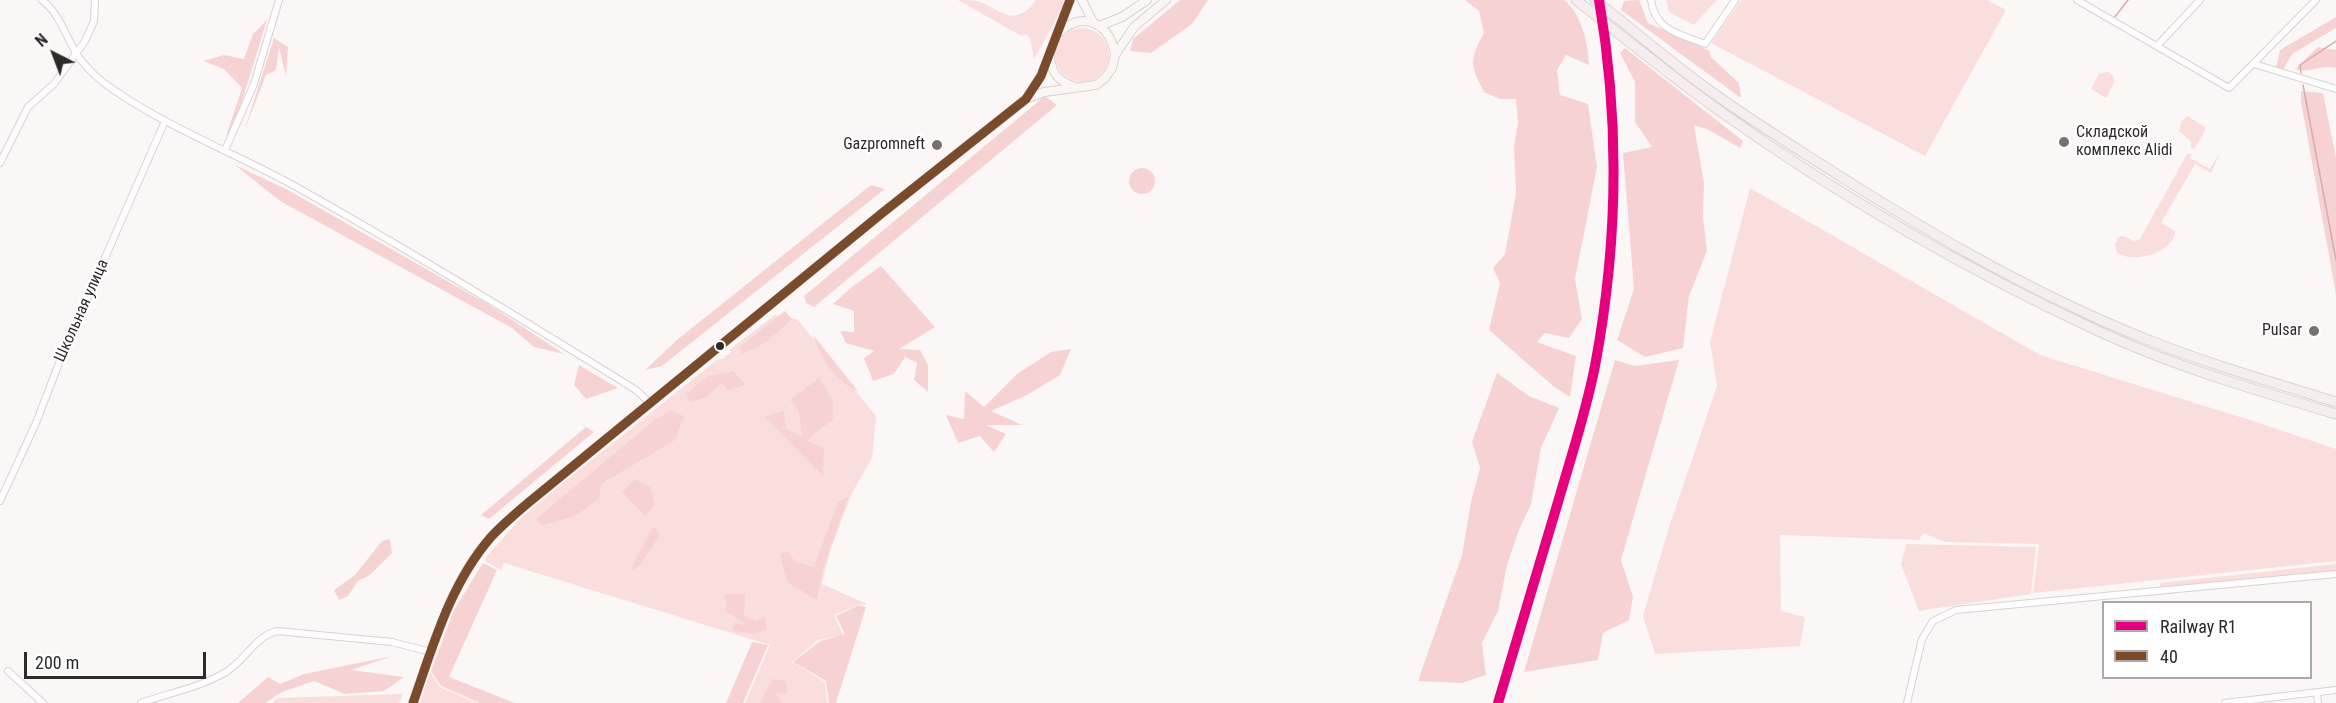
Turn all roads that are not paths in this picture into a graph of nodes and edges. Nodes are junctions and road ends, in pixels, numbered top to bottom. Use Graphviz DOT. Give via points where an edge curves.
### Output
graph roads {
  1 [pos="42,0"];
  2 [pos="95,0"];
  3 [pos="279,0"];
  4 [pos="1070,0"];
  5 [pos="1082,0"];
  6 [pos="1147,0"];
  7 [pos="1166,0"];
  8 [pos="1576,0"];
  9 [pos="1595,0"];
  10 [pos="1651,0"];
  11 [pos="1735,0"];
  12 [pos="2200,0"];
  13 [pos="2316,0"];
  14 [pos="2081,1"];
  15 [pos="1096,24"];
  16 [pos="1055,38"];
  17 [pos="2157,46"];
  18 [pos="1051,49"];
  19 [pos="77,55"];
  20 [pos="1115,55"];
  21 [pos="2254,64"];
  22 [pos="1075,87"];
  23 [pos="2336,89"];
  24 [pos="1026,99"];
  25 [pos="165,121"];
  26 [pos="225,150"];
  27 [pos="0,163"];
  28 [pos="2283,386"];
  29 [pos="2279,397"];
  30 [pos="2336,402"];
  31 [pos="650,403"];
  32 [pos="2336,414"];
  33 [pos="0,501"];
  34 [pos="2336,574"];
  35 [pos="431,652"];
  36 [pos="8,671"];
  37 [pos="2336,690"];
  38 [pos="2316,692"];
  39 [pos="43,703"];
  40 [pos="141,703"];
  41 [pos="413,703"];
  42 [pos="1907,703"];
  43 [pos="2225,703"];
  44 [pos="2318,703"];
  1 -- 19 [label="street" via="57,16"];
  2 -- 19 [label="street" via="94,21"];
  3 -- 26 [label="street" via="254,84"];
  4 -- 16 [label="main road"];
  5 -- 15 [label="main road"];
  6 -- 15 [label="main road" via="1122,17"];
  7 -- 20 [label="main road" via="1134,27"];
  8 -- 29 [label="main road" via="1724,114 1950,255 2098,331"];
  9 -- 28 [label="main road" via="1695,80 1777,136 1953,244 2146,339"];
  10 -- 11 [label="street" via="1662,25 1705,44"];
  12 -- 17 [label="street"];
  13 -- 21 [label="street"];
  14 -- 17 [label="street"];
  15 -- 16 [label="main road" via="1079,21"];
  15 -- 20 [label="main road" via="1109,36"];
  16 -- 18 [label="main road"];
  17 -- 21 [label="street" via="2229,88"];
  18 -- 22 [label="main road" via="1052,69 1064,83"];
  18 -- 24 [label="main road" via="1041,76"];
  19 -- 25 [label="street" via="102,81"];
  19 -- 27 [label="street" via="28,108"];
  20 -- 22 [label="main road" via="1105,78 1087,87"];
  21 -- 23 [label="street"];
  22 -- 24 [label="main road"];
  24 -- 31 [label="main road"];
  25 -- 26 [label="street"];
  25 -- 33 [label="street, Школьная улица"];
  26 -- 31 [label="street" via="457,279 636,390"];
  28 -- 29 [label="main road"];
  28 -- 30 [label="main road"];
  29 -- 32 [label="main road"];
  31 -- 35 [label="main road" via="490,538 462,578"];
  34 -- 42 [label="street" via="1956,610 1933,621 1922,639"];
  35 -- 40 [label="street" via="392,642 277,632 261,639 226,672"];
  35 -- 41 [label="main road"];
  36 -- 39 [label="street"];
  37 -- 38 [label="street"];
  38 -- 43 [label="street"];
  38 -- 44 [label="street"];
}
